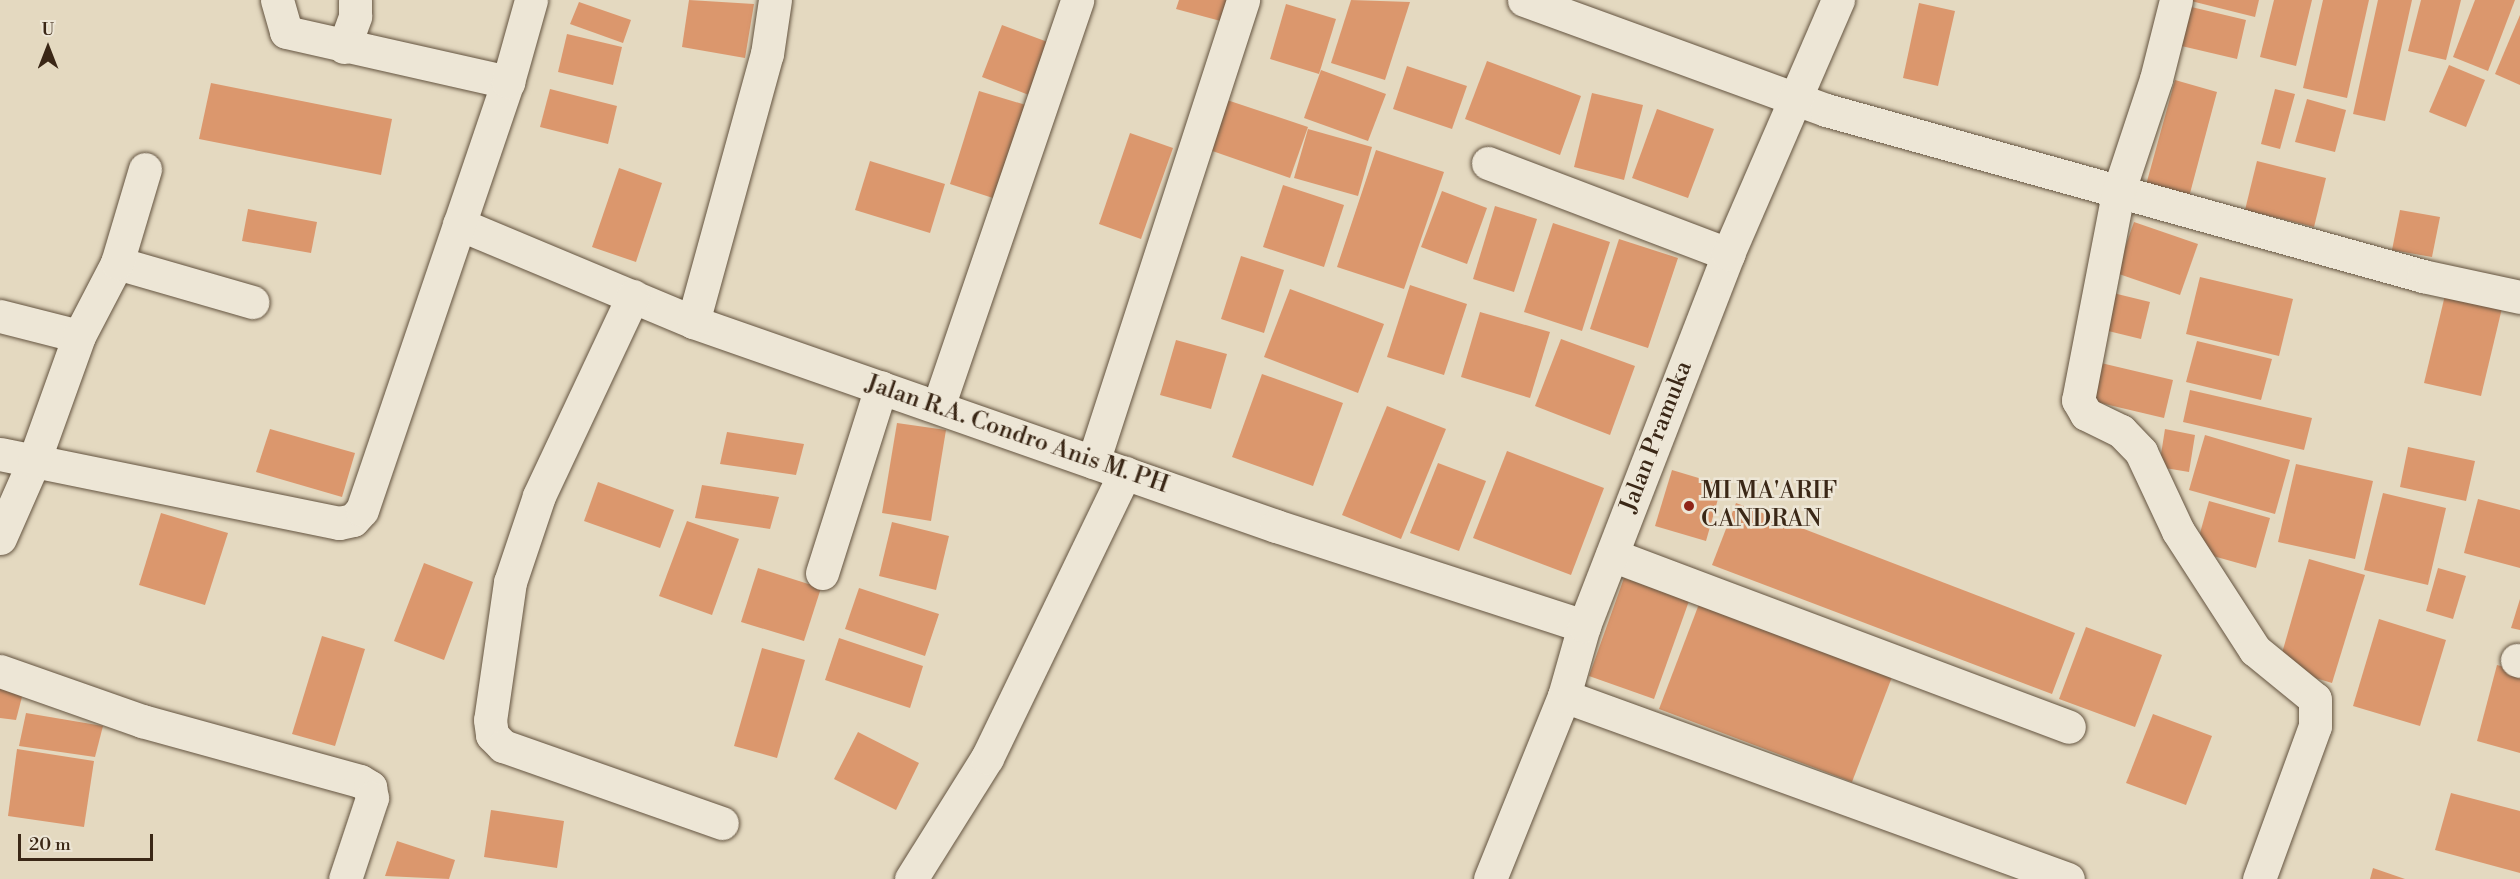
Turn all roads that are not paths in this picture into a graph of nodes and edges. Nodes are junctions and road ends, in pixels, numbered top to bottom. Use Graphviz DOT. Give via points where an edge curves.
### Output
graph roads {
  1 [pos="277,0"];
  2 [pos="355,0"];
  3 [pos="531,0"];
  4 [pos="775,0"];
  5 [pos="1077,0"];
  6 [pos="1243,0"];
  7 [pos="1524,0"];
  8 [pos="1838,0"];
  9 [pos="2176,0"];
  10 [pos="344,47"];
  11 [pos="508,82"];
  12 [pos="1797,100"];
  13 [pos="1488,163"];
  14 [pos="145,169"];
  15 [pos="2118,193"];
  16 [pos="459,224"];
  17 [pos="1728,254"];
  18 [pos="117,263"];
  19 [pos="633,296"];
  20 [pos="2520,297"];
  21 [pos="252,302"];
  22 [pos="0,316"];
  23 [pos="693,322"];
  24 [pos="79,336"];
  25 [pos="881,387"];
  26 [pos="938,407"];
  27 [pos="0,454"];
  28 [pos="34,461"];
  29 [pos="1093,462"];
  30 [pos="1125,473"];
  31 [pos="0,538"];
  32 [pos="1612,555"];
  33 [pos="822,573"];
  34 [pos="1584,626"];
  35 [pos="0,671"];
  36 [pos="1564,696"];
  37 [pos="2069,727"];
  38 [pos="722,823"];
  39 [pos="345,879"];
  40 [pos="911,879"];
  41 [pos="1490,879"];
  42 [pos="2068,879"];
  43 [pos="2259,879"];
  1 -- 10 [label="street" via="286,32"];
  2 -- 10 [label="street" via="355,16"];
  3 -- 11 [label="street"];
  4 -- 23 [label="street" via="767,54"];
  5 -- 26 [label="street"];
  6 -- 29 [label="street"];
  7 -- 12 [label="street"];
  8 -- 12 [label="street, Jalan Pramuka"];
  9 -- 15 [label="street" via="2156,79"];
  10 -- 11 [label="street"];
  11 -- 16 [label="street"];
  12 -- 15 [label="street"];
  12 -- 17 [label="street, Jalan Pramuka"];
  13 -- 17 [label="street"];
  14 -- 18 [label="street"];
  15 -- 20 [label="street" via="2423,276"];
  15 -- 43 [label="street" via="2078,400 2086,414 2121,431 2141,452 2178,531 2255,650 2314,699 2314,726"];
  16 -- 19 [label="street, Jalan R.A. Condro Anis M. PH"];
  16 -- 28 [label="street" via="362,510 353,520 339,523"];
  17 -- 32 [label="street, Jalan Pramuka"];
  18 -- 21 [label="street"];
  18 -- 24 [label="street"];
  19 -- 23 [label="street, Jalan R.A. Condro Anis M. PH"];
  19 -- 38 [label="street" via="539,496 510,582 490,720 492,735 503,746"];
  22 -- 24 [label="street"];
  23 -- 25 [label="street, Jalan R.A. Condro Anis M. PH"];
  24 -- 28 [label="street"];
  25 -- 26 [label="street, Jalan R.A. Condro Anis M. PH"];
  25 -- 33 [label="street"];
  26 -- 29 [label="street, Jalan R.A. Condro Anis M. PH"];
  27 -- 28 [label="street"];
  28 -- 31 [label="street"];
  29 -- 30 [label="street, Jalan R.A. Condro Anis M. PH"];
  30 -- 34 [label="street, Jalan R.A. Condro Anis M. PH"];
  30 -- 40 [label="street" via="987,758"];
  32 -- 34 [label="street, Jalan Pramuka"];
  32 -- 37 [label="street"];
  34 -- 36 [label="street, Jalan Pramuka"];
  35 -- 39 [label="street" via="142,721 370,787 372,798"];
  36 -- 41 [label="street, Jalan Pramuka"];
  36 -- 42 [label="street"];
}
